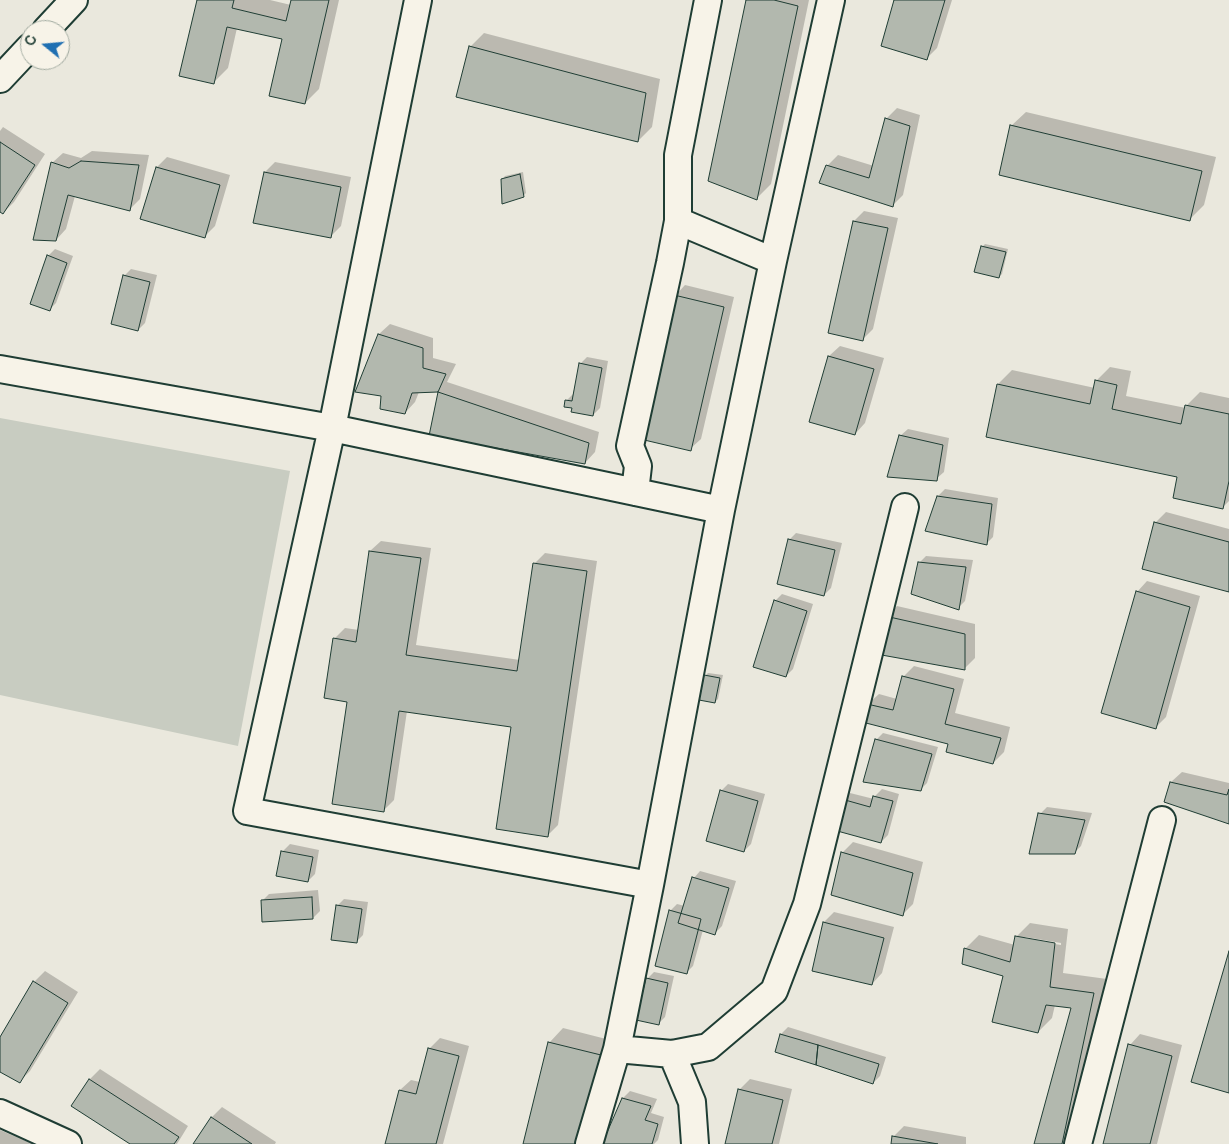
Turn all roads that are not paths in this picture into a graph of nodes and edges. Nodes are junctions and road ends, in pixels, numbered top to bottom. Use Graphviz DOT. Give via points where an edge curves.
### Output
graph roads {
  1 [pos="74,0"];
  2 [pos="418,0"];
  3 [pos="708,0"];
  4 [pos="831,0"];
  5 [pos="55,20"];
  6 [pos="20,58"];
  7 [pos="0,79"];
  8 [pos="678,221"];
  9 [pos="772,261"];
  10 [pos="0,369"];
  11 [pos="332,428"];
  12 [pos="634,492"];
  13 [pos="905,507"];
  14 [pos="720,510"];
  15 [pos="1162,820"];
  16 [pos="650,885"];
  17 [pos="617,1049"];
  18 [pos="672,1054"];
  19 [pos="0,1113"];
  20 [pos="68,1144"];
  21 [pos="590,1144"];
  22 [pos="695,1144"];
  23 [pos="1078,1144"];
  1 -- 5 [label="street"];
  2 -- 11 [label="street"];
  3 -- 8 [label="street" via="678,155"];
  4 -- 9 [label="street"];
  6 -- 7 [label="street"];
  8 -- 9 [label="street"];
  8 -- 12 [label="street" via="630,446 638,466"];
  9 -- 14 [label="street"];
  10 -- 11 [label="street"];
  11 -- 12 [label="street"];
  11 -- 16 [label="street" via="246,811"];
  12 -- 14 [label="street"];
  13 -- 18 [label="street" via="807,904 774,991 708,1047"];
  14 -- 16 [label="street"];
  15 -- 23 [label="street"];
  16 -- 17 [label="street"];
  17 -- 18 [label="street"];
  17 -- 21 [label="street"];
  18 -- 22 [label="street" via="692,1102"];
  19 -- 20 [label="street"];
}
